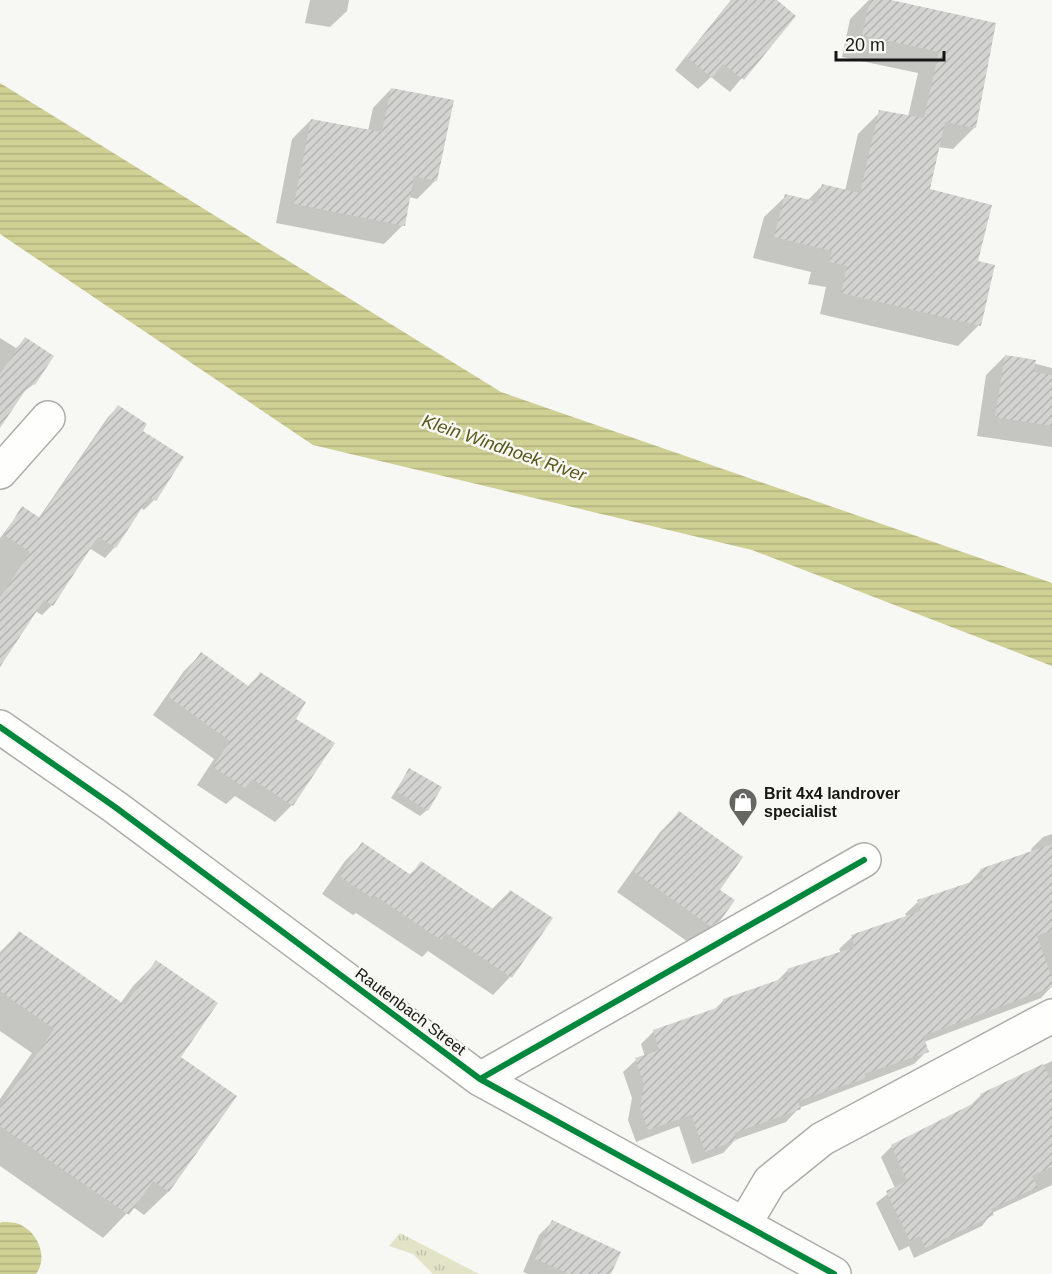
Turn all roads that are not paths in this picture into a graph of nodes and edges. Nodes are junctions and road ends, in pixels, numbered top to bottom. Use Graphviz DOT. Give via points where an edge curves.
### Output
graph roads {
  1 [pos="48,418"];
  2 [pos="0,472"];
  3 [pos="0,728"];
  4 [pos="864,860"];
  5 [pos="1052,1016"];
  6 [pos="480,1079"];
  7 [pos="745,1223"];
  8 [pos="834,1274"];
  1 -- 2 [label="street"];
  3 -- 6 [label="street, Rautenbach Street" via="115,807"];
  4 -- 6 [label="street"];
  5 -- 7 [label="street" via="822,1138 770,1181"];
  6 -- 7 [label="street, Rautenbach Street"];
  7 -- 8 [label="street, Rautenbach Street"];
}
